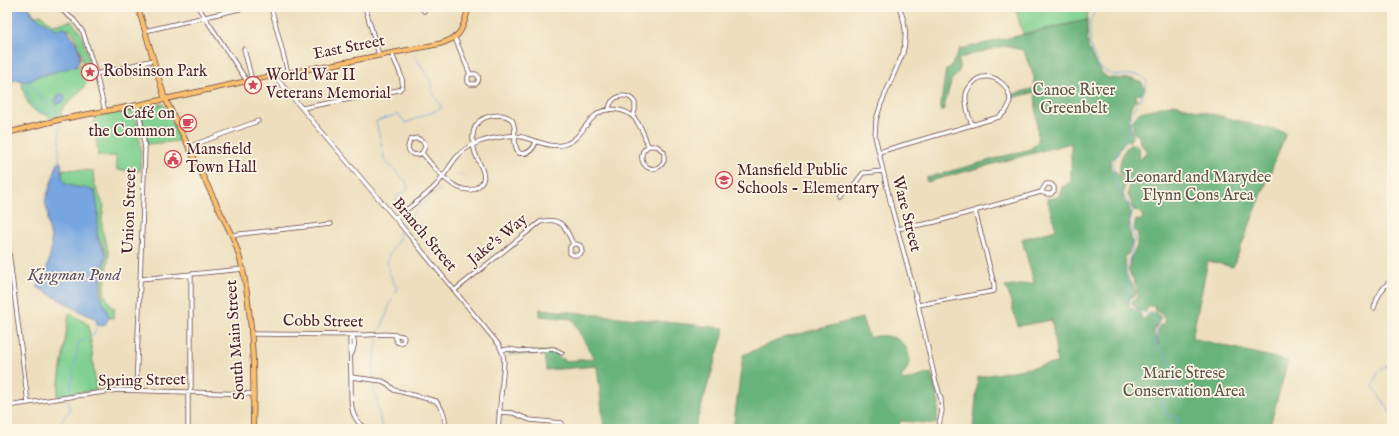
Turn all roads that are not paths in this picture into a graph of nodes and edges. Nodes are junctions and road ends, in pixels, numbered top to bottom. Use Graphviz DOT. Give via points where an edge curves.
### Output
graph roads {
  1 [pos="58,7"];
  2 [pos="138,7"];
  3 [pos="198,7"];
  4 [pos="248,7"];
  5 [pos="271,7"];
  6 [pos="366,7"];
  7 [pos="420,7"];
  8 [pos="469,7"];
  9 [pos="899,7"];
  10 [pos="424,11"];
  11 [pos="204,18"];
  12 [pos="145,31"];
  13 [pos="455,38"];
  14 [pos="244,49"];
  15 [pos="392,53"];
  16 [pos="379,55"];
  17 [pos="154,60"];
  18 [pos="288,73"];
  19 [pos="96,74"];
  20 [pos="470,74"];
  21 [pos="276,75"];
  22 [pos="249,80"];
  23 [pos="166,99"];
  24 [pos="138,105"];
  25 [pos="302,108"];
  26 [pos="609,110"];
  27 [pos="105,111"];
  28 [pos="633,116"];
  29 [pos="258,121"];
  30 [pos="973,125"];
  31 [pos="7,133"];
  32 [pos="514,136"];
  33 [pos="536,142"];
  34 [pos="474,143"];
  35 [pos="648,146"];
  36 [pos="188,147"];
  37 [pos="879,152"];
  38 [pos="422,153"];
  39 [pos="883,171"];
  40 [pos="443,176"];
  41 [pos="1041,192"];
  42 [pos="840,196"];
  43 [pos="975,211"];
  44 [pos="395,218"];
  45 [pos="331,224"];
  46 [pos="897,229"];
  47 [pos="231,235"];
  48 [pos="7,236"];
  49 [pos="573,244"];
  50 [pos="244,269"];
  51 [pos="191,274"];
  52 [pos="140,279"];
  53 [pos="1392,280"];
  54 [pos="455,290"];
  55 [pos="918,305"];
  56 [pos="1374,308"];
  57 [pos="252,334"];
  58 [pos="352,335"];
  59 [pos="395,335"];
  60 [pos="502,350"];
  61 [pos="562,353"];
  62 [pos="351,377"];
  63 [pos="136,390"];
  64 [pos="188,392"];
  65 [pos="254,394"];
  66 [pos="28,403"];
  67 [pos="7,406"];
  68 [pos="499,412"];
  69 [pos="562,423"];
  70 [pos="188,429"];
  71 [pos="253,429"];
  72 [pos="369,429"];
  73 [pos="440,429"];
  74 [pos="498,429"];
  75 [pos="938,429"];
  1 -- 19 [label="street" via="74,20 83,32"];
  2 -- 12 [label="main road, South Main Street"];
  3 -- 11 [label="street"];
  4 -- 11 [label="street"];
  5 -- 18 [label="street"];
  6 -- 16 [label="street"];
  7 -- 10 [label="street"];
  8 -- 13 [label="main road" via="463,26"];
  9 -- 37 [label="street, Ware Street" via="905,24 906,38 903,53 876,120 875,136"];
  11 -- 12 [label="street"];
  11 -- 22 [label="street"];
  12 -- 17 [label="main road, South Main Street"];
  13 -- 15 [label="main road, East Street" via="439,44"];
  13 -- 20 [label="street"];
  14 -- 22 [label="street"];
  15 -- 16 [label="main road, East Street"];
  15 -- 25 [label="street" via="403,81 399,90"];
  16 -- 18 [label="main road, East Street"];
  17 -- 19 [label="street"];
  17 -- 23 [label="main road, South Main Street"];
  18 -- 21 [label="main road, East Street"];
  19 -- 27 [label="street"];
  21 -- 22 [label="main road, East Street"];
  21 -- 25 [label="street, Branch Street"];
  22 -- 23 [label="main road, East Street"];
  23 -- 24 [label="main road, East Street"];
  23 -- 36 [label="main road, South Main Street"];
  24 -- 27 [label="main road, East Street"];
  24 -- 52 [label="street, Union Street" via="145,149"];
  25 -- 44 [label="street, Branch Street"];
  26 -- 28 [label="street" via="622,111"];
  26 -- 28 [label="street" via="614,98 626,96 636,103"];
  26 -- 33 [label="street" via="597,114 573,141 556,145"];
  27 -- 31 [label="main road, East Street"];
  28 -- 35 [label="street"];
  29 -- 36 [label="street"];
  30 -- 30 [label="street" via="999,117 1006,111 1009,96 1004,84 997,78 980,78 968,89 967,106"];
  30 -- 37 [label="street"];
  32 -- 33 [label="street"];
  32 -- 33 [label="street" via="516,149 521,153 529,152"];
  32 -- 34 [label="street"];
  32 -- 34 [label="street" via="510,119 505,116 493,116 480,120 475,125"];
  34 -- 40 [label="street" via="462,151"];
  34 -- 40 [label="street" via="474,150 483,172 481,184 474,189 464,190"];
  35 -- 35 [label="street" via="643,151 642,161 649,168 658,168 664,161 664,152 657,146"];
  36 -- 47 [label="main road, South Main Street"];
  37 -- 39 [label="street, Ware Street"];
  38 -- 38 [label="street" via="410,153 410,140 417,138 424,142"];
  38 -- 40 [label="street"];
  39 -- 42 [label="street" via="861,175 850,190"];
  39 -- 46 [label="street, Ware Street"];
  40 -- 44 [label="street" via="432,189"];
  41 -- 43 [label="street"];
  43 -- 46 [label="street"];
  43 -- 55 [label="street" via="994,291"];
  44 -- 54 [label="street, Branch Street"];
  45 -- 47 [label="street"];
  46 -- 55 [label="street, Ware Street"];
  47 -- 50 [label="main road, South Main Street"];
  48 -- 66 [label="street"];
  49 -- 54 [label="street, Jake's Way" via="562,224 554,220 540,222"];
  50 -- 51 [label="street"];
  50 -- 57 [label="main road, South Main Street"];
  51 -- 52 [label="street"];
  51 -- 64 [label="street" via="191,387"];
  52 -- 63 [label="street, Union Street"];
  53 -- 56 [label="street" via="1382,289"];
  54 -- 60 [label="street, Branch Street"];
  55 -- 75 [label="street, Ware Street" via="934,379 941,399 942,411"];
  57 -- 58 [label="street, Cobb Street"];
  57 -- 65 [label="main road, South Main Street"];
  58 -- 59 [label="street, Cobb Street"];
  58 -- 62 [label="street"];
  60 -- 61 [label="street" via="520,352 554,349"];
  60 -- 68 [label="street" via="504,362"];
  62 -- 72 [label="street" via="353,414 357,422"];
  62 -- 73 [label="street" via="386,383 394,390 436,401 445,418 445,425"];
  63 -- 64 [label="street, Spring Street"];
  63 -- 66 [label="street, Spring Street" via="106,391"];
  64 -- 65 [label="street, Spring Street"];
  64 -- 70 [label="street"];
  65 -- 71 [label="main road, South Main Street"];
  66 -- 67 [label="street, Spring Street"];
  68 -- 69 [label="street" via="513,413 530,420"];
  68 -- 74 [label="street"];
}
